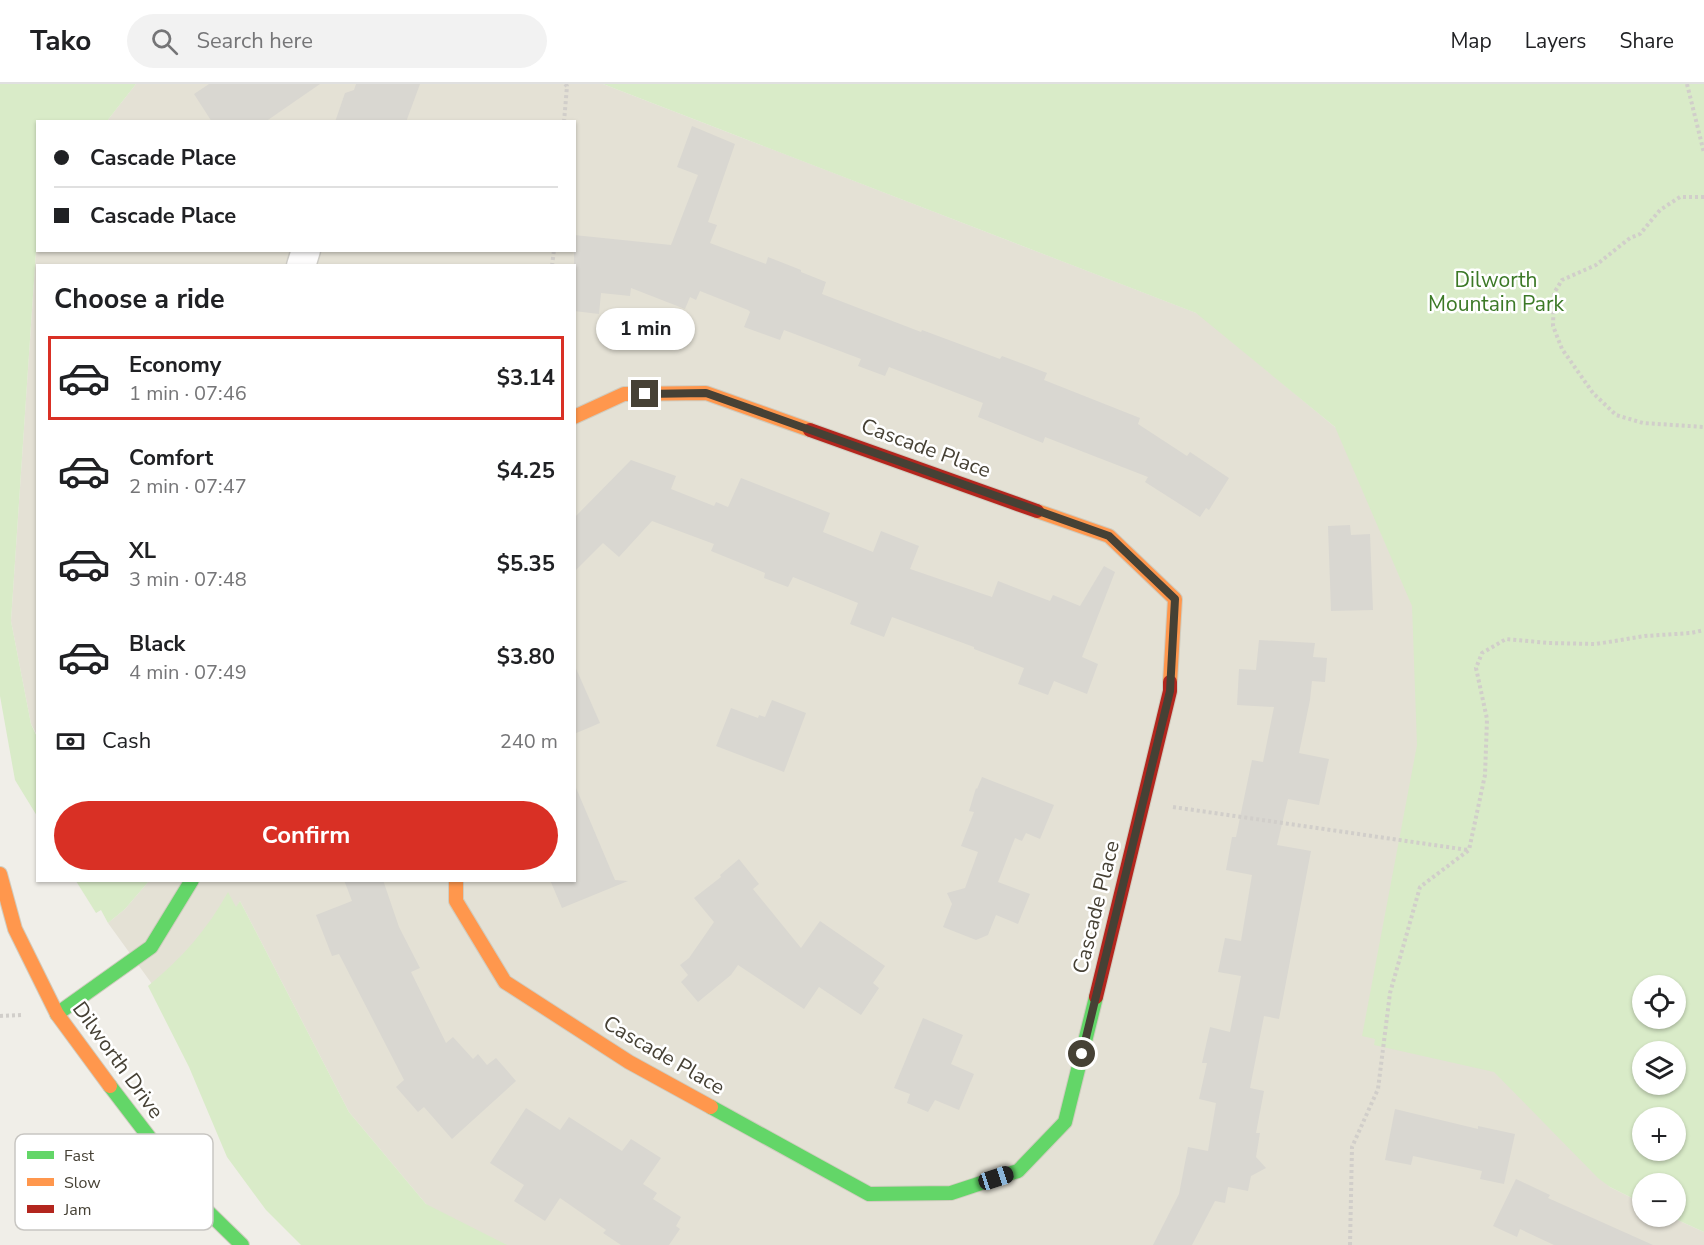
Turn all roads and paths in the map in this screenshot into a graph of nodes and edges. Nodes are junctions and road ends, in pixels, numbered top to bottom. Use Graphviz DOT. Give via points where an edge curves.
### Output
graph roads {
  1 [pos="566,84"];
  2 [pos="1687,84"];
  3 [pos="564,120"];
  4 [pos="1704,153"];
  5 [pos="1704,197"];
  6 [pos="576,416"];
  7 [pos="1704,428"];
  8 [pos="1704,630"];
  9 [pos="1143,802"];
  10 [pos="1469,850"];
  11 [pos="0,874"];
  12 [pos="191,882"];
  13 [pos="456,882"];
  14 [pos="57,1014"];
  15 [pos="147,1134"];
  16 [pos="213,1217"];
  17 [pos="242,1245"];
  18 [pos="1350,1245"];
  1 -- 3 [label="path"];
  2 -- 4 [label="path"];
  5 -- 7 [label="path" via="1680,197 1660,210 1640,234 1596,265 1562,280 1554,293 1553,326 1562,350 1593,393 1616,415 1643,423"];
  6 -- 9 [label="street, Cascade Place" via="624,394 706,393 1109,536 1175,599 1170,691"];
  8 -- 10 [label="path" via="1596,644 1506,639 1482,653 1476,668 1487,719 1485,775"];
  9 -- 10 [label="path"];
  9 -- 13 [label="street, Cascade Place" via="1065,1122 1018,1171 951,1193 869,1194 619,1056 505,982 456,901"];
  10 -- 18 [label="path" via="1420,887 1390,993 1378,1089 1352,1147"];
  11 -- 14 [label="street, Dilworth Drive" via="15,929"];
  12 -- 14 [label="street" via="151,948"];
  14 -- 15 [label="street, Dilworth Drive"];
  16 -- 17 [label="street, Dilworth Drive"];
}
